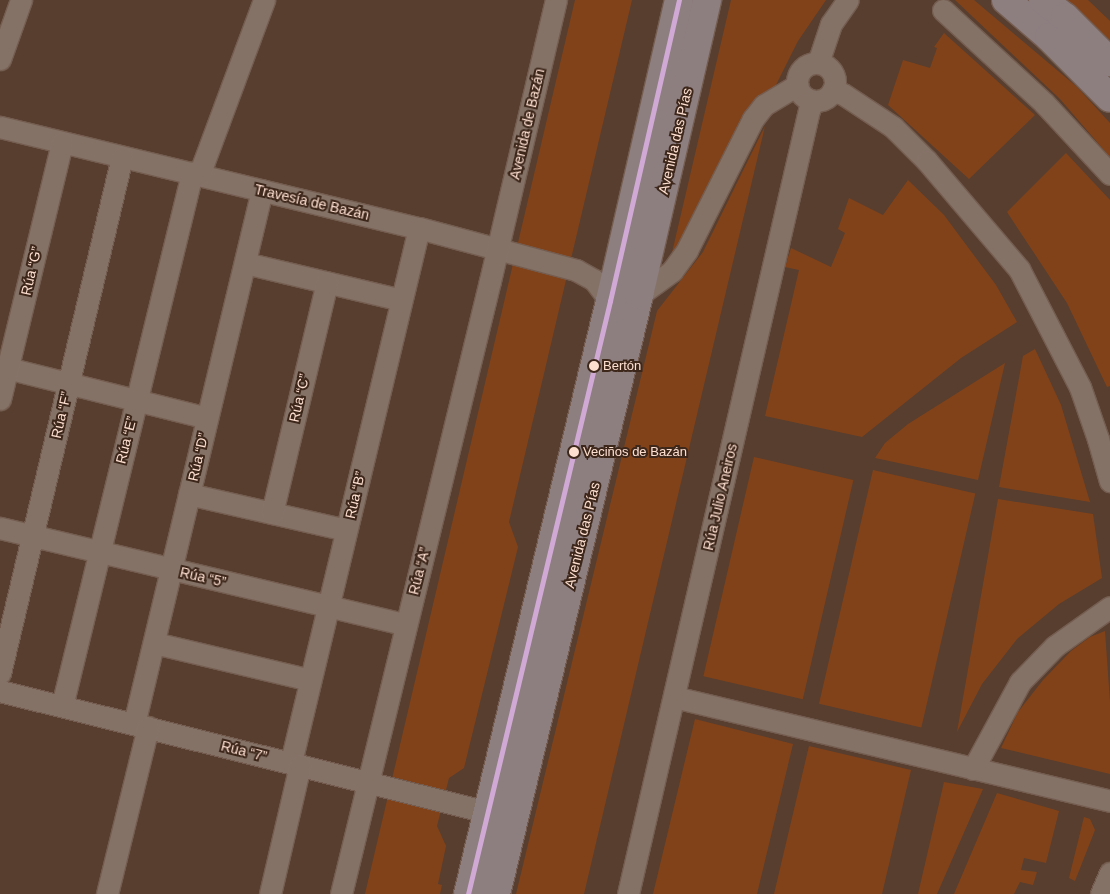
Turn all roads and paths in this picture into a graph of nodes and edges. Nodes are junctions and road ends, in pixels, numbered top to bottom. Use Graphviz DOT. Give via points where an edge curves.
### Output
graph roads {
  1 [pos="21,0"];
  2 [pos="264,0"];
  3 [pos="556,0"];
  4 [pos="679,0"];
  5 [pos="706,0"];
  6 [pos="848,0"];
  7 [pos="1006,0"];
  8 [pos="1043,0"];
  9 [pos="943,10"];
  10 [pos="0,59"];
  11 [pos="1110,62"];
  12 [pos="818,63"];
  13 [pos="797,85"];
  14 [pos="832,91"];
  15 [pos="1110,98"];
  16 [pos="813,101"];
  17 [pos="0,128"];
  18 [pos="62,142"];
  19 [pos="122,157"];
  20 [pos="196,174"];
  21 [pos="1110,174"];
  22 [pos="262,190"];
  23 [pos="419,228"];
  24 [pos="498,248"];
  25 [pos="245,263"];
  26 [pos="326,282"];
  27 [pos="639,295"];
  28 [pos="401,300"];
  29 [pos="610,301"];
  30 [pos="6,360"];
  31 [pos="69,384"];
  32 [pos="0,399"];
  33 [pos="136,401"];
  34 [pos="207,418"];
  35 [pos="1110,481"];
  36 [pos="189,494"];
  37 [pos="272,513"];
  38 [pos="0,528"];
  39 [pos="346,530"];
  40 [pos="33,536"];
  41 [pos="99,551"];
  42 [pos="171,569"];
  43 [pos="328,606"];
  44 [pos="1110,607"];
  45 [pos="406,625"];
  46 [pos="154,643"];
  47 [pos="0,674"];
  48 [pos="310,680"];
  49 [pos="0,691"];
  50 [pos="674,697"];
  51 [pos="62,706"];
  52 [pos="141,725"];
  53 [pos="296,764"];
  54 [pos="973,768"];
  55 [pos="368,781"];
  56 [pos="1110,801"];
  57 [pos="487,812"];
  58 [pos="1110,873"];
  59 [pos="106,894"];
  60 [pos="270,894"];
  61 [pos="340,894"];
  62 [pos="468,894"];
  63 [pos="496,894"];
  64 [pos="628,894"];
  65 [pos="1100,894"];
  1 -- 10 [label="street"];
  2 -- 20 [label="street, Rúa “E”"];
  3 -- 24 [label="street, Avenida de Bazán"];
  4 -- 29 [label="highway, Avenida das Pías"];
  5 -- 27 [label="highway, Avenida das Pías"];
  6 -- 12 [label="street" via="831,24"];
  7 -- 15 [label="highway" via="1049,37"];
  8 -- 11 [label="highway"];
  9 -- 21 [label="street" via="1044,103"];
  12 -- 13 [label="street" via="803,68"];
  12 -- 14 [label="street" via="833,74"];
  13 -- 16 [label="street" via="802,96"];
  13 -- 27 [label="street" via="764,105 753,119 688,250 672,271"];
  14 -- 16 [label="street" via="824,99"];
  14 -- 35 [label="street" via="843,94 893,127 927,161 1019,269 1080,387"];
  16 -- 50 [label="street, Rúa Julio Aneiros" via="806,120"];
  17 -- 18 [label="street, Travesía de Bazán"];
  18 -- 19 [label="street, Travesía de Bazán"];
  18 -- 30 [label="street, Rúa “G”"];
  19 -- 20 [label="street, Travesía de Bazán"];
  19 -- 31 [label="street, Rúa “F”"];
  20 -- 22 [label="street, Travesía de Bazán"];
  20 -- 33 [label="street, Rúa “E”"];
  22 -- 23 [label="street, Travesía de Bazán"];
  22 -- 25 [label="street, Rúa “D”"];
  23 -- 24 [label="street, Travesía de Bazán"];
  23 -- 28 [label="street, Rúa “B”"];
  24 -- 29 [label="street, Travesía de Bazán" via="584,274"];
  24 -- 45 [label="street, Rúa “A”"];
  25 -- 26 [label="street"];
  25 -- 34 [label="street, Rúa “D”"];
  26 -- 28 [label="street"];
  26 -- 37 [label="street, Rúa “C”"];
  27 -- 63 [label="highway, Avenida das Pías"];
  28 -- 39 [label="street, Rúa “B”"];
  29 -- 57 [label="highway, Avenida das Pías"];
  30 -- 31 [label="street"];
  30 -- 32 [label="street, Rúa “G”"];
  31 -- 33 [label="street"];
  31 -- 40 [label="street, Rúa “F”"];
  33 -- 34 [label="street"];
  33 -- 41 [label="street, Rúa “E”"];
  34 -- 36 [label="street, Rúa “D”"];
  36 -- 37 [label="street"];
  36 -- 42 [label="street, Rúa “D”"];
  37 -- 39 [label="street"];
  38 -- 40 [label="street, Rúa “5”"];
  39 -- 43 [label="street, Rúa “B”"];
  40 -- 41 [label="street, Rúa “5”"];
  40 -- 47 [label="street, Rúa “F”"];
  41 -- 42 [label="street, Rúa “5”"];
  41 -- 51 [label="street, Rúa “E”"];
  42 -- 43 [label="street, Rúa “5”"];
  42 -- 46 [label="street, Rúa “D”"];
  43 -- 45 [label="street, Rúa “5”"];
  43 -- 48 [label="street, Rúa “B”"];
  44 -- 54 [label="street" via="1055,646 1020,682"];
  45 -- 55 [label="street, Rúa “A”"];
  46 -- 48 [label="street"];
  46 -- 52 [label="street, Rúa “D”"];
  48 -- 53 [label="street, Rúa “B”"];
  49 -- 51 [label="street, Rúa “7”"];
  50 -- 54 [label="street"];
  50 -- 64 [label="street, Rúa Julio Aneiros"];
  51 -- 52 [label="street, Rúa “7”"];
  52 -- 53 [label="street, Rúa “7”"];
  52 -- 59 [label="street, Rúa “D”"];
  53 -- 55 [label="street, Rúa “7”"];
  53 -- 60 [label="street, Rúa “B”"];
  54 -- 56 [label="street"];
  55 -- 57 [label="street, Rúa “7”"];
  55 -- 61 [label="street, Rúa “A”"];
  57 -- 62 [label="highway, Avenida das Pías"];
  58 -- 65 [label="street"];
}
